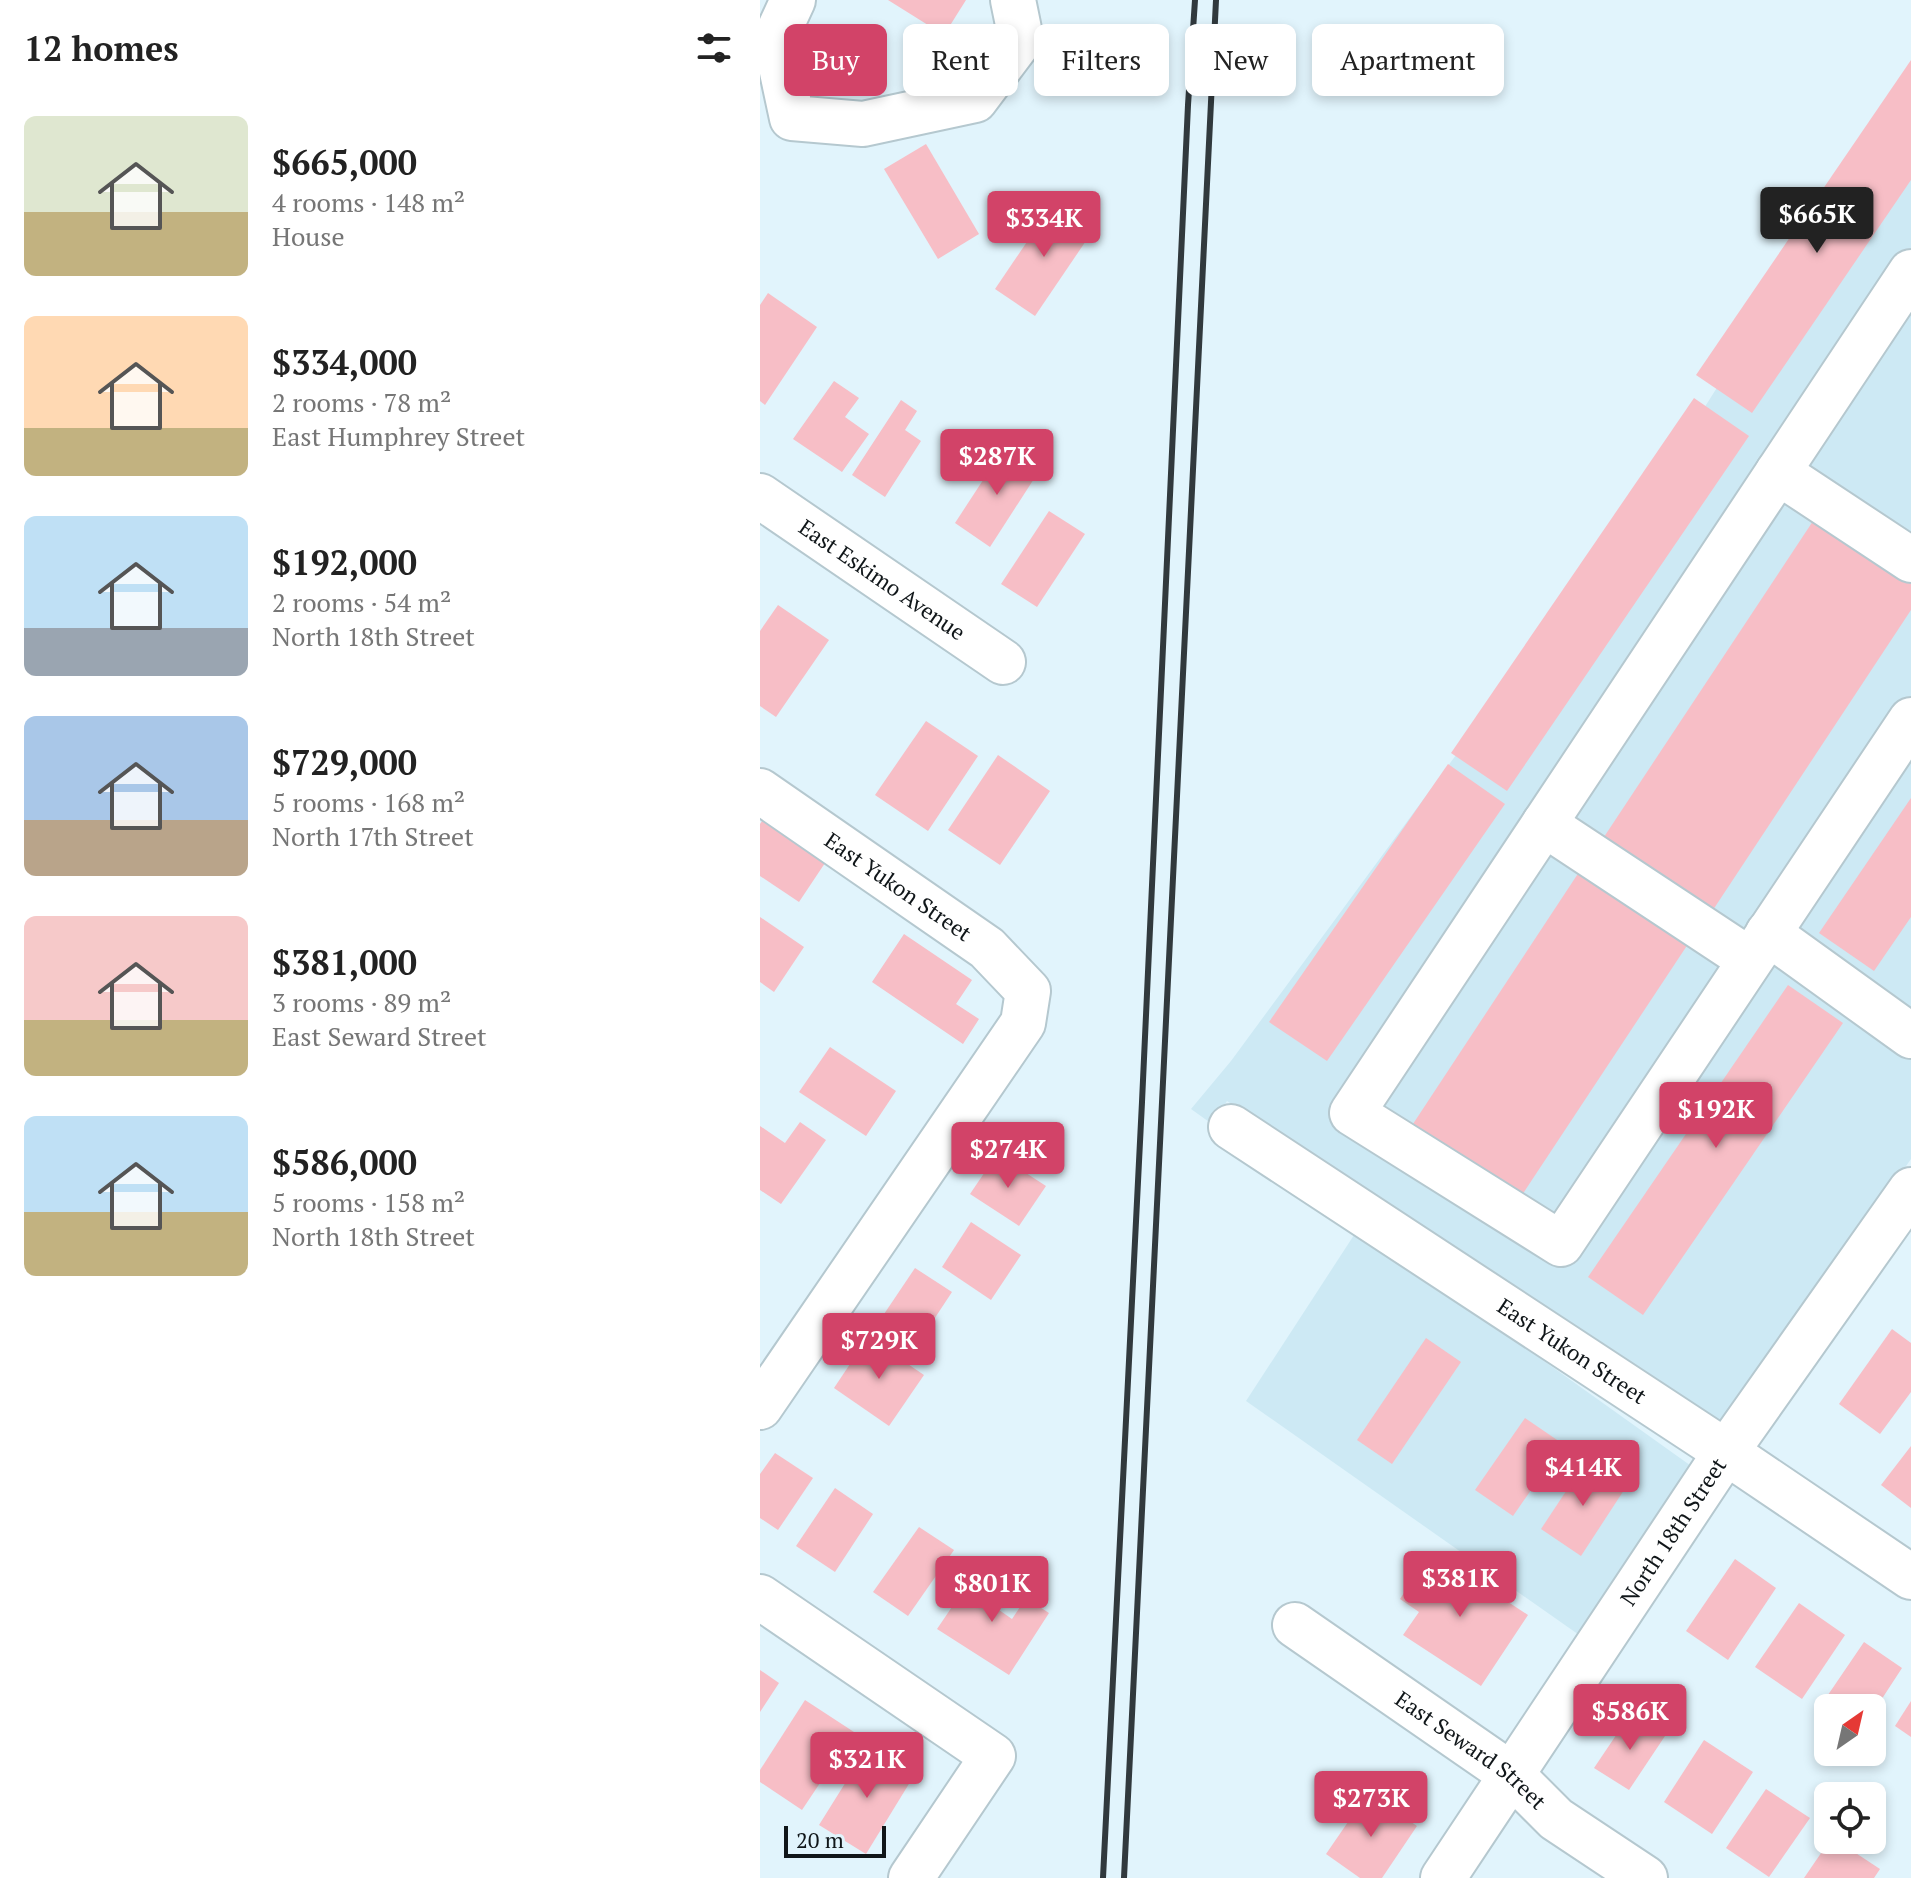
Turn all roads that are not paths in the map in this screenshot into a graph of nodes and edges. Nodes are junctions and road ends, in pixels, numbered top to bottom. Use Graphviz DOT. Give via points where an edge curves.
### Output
graph roads {
  1 [pos="793,0"];
  2 [pos="1013,0"];
  3 [pos="1911,272"];
  4 [pos="1778,472"];
  5 [pos="760,496"];
  6 [pos="1911,560"];
  7 [pos="1003,662"];
  8 [pos="1911,720"];
  9 [pos="760,791"];
  10 [pos="1544,824"];
  11 [pos="1759,946"];
  12 [pos="1911,1036"];
  13 [pos="1231,1127"];
  14 [pos="1911,1190"];
  15 [pos="760,1407"];
  16 [pos="1726,1452"];
  17 [pos="1911,1577"];
  18 [pos="760,1597"];
  19 [pos="1295,1625"];
  20 [pos="1512,1775"];
  21 [pos="911,1878"];
  22 [pos="1443,1878"];
  23 [pos="1645,1878"];
  1 -- 2 [label="street" via="775,39 792,118 863,124 975,100 1021,39"];
  3 -- 4 [label="street"];
  4 -- 6 [label="street"];
  4 -- 10 [label="street"];
  5 -- 7 [label="street, East Eskimo Avenue"];
  8 -- 11 [label="street"];
  9 -- 15 [label="street, East Yukon Street" via="987,948 1028,991 1023,1023"];
  10 -- 11 [label="street"];
  10 -- 11 [label="street" via="1352,1113 1561,1244"];
  11 -- 12 [label="street"];
  13 -- 16 [label="street, East Yukon Street"];
  14 -- 16 [label="street, North 18th Street"];
  16 -- 17 [label="street, East Yukon Street"];
  16 -- 20 [label="street, North 18th Street"];
  18 -- 21 [label="street" via="993,1756"];
  19 -- 20 [label="street, East Seward Street"];
  20 -- 22 [label="street, North 18th Street"];
  20 -- 23 [label="street, East Seward Street" via="1556,1819"];
}
